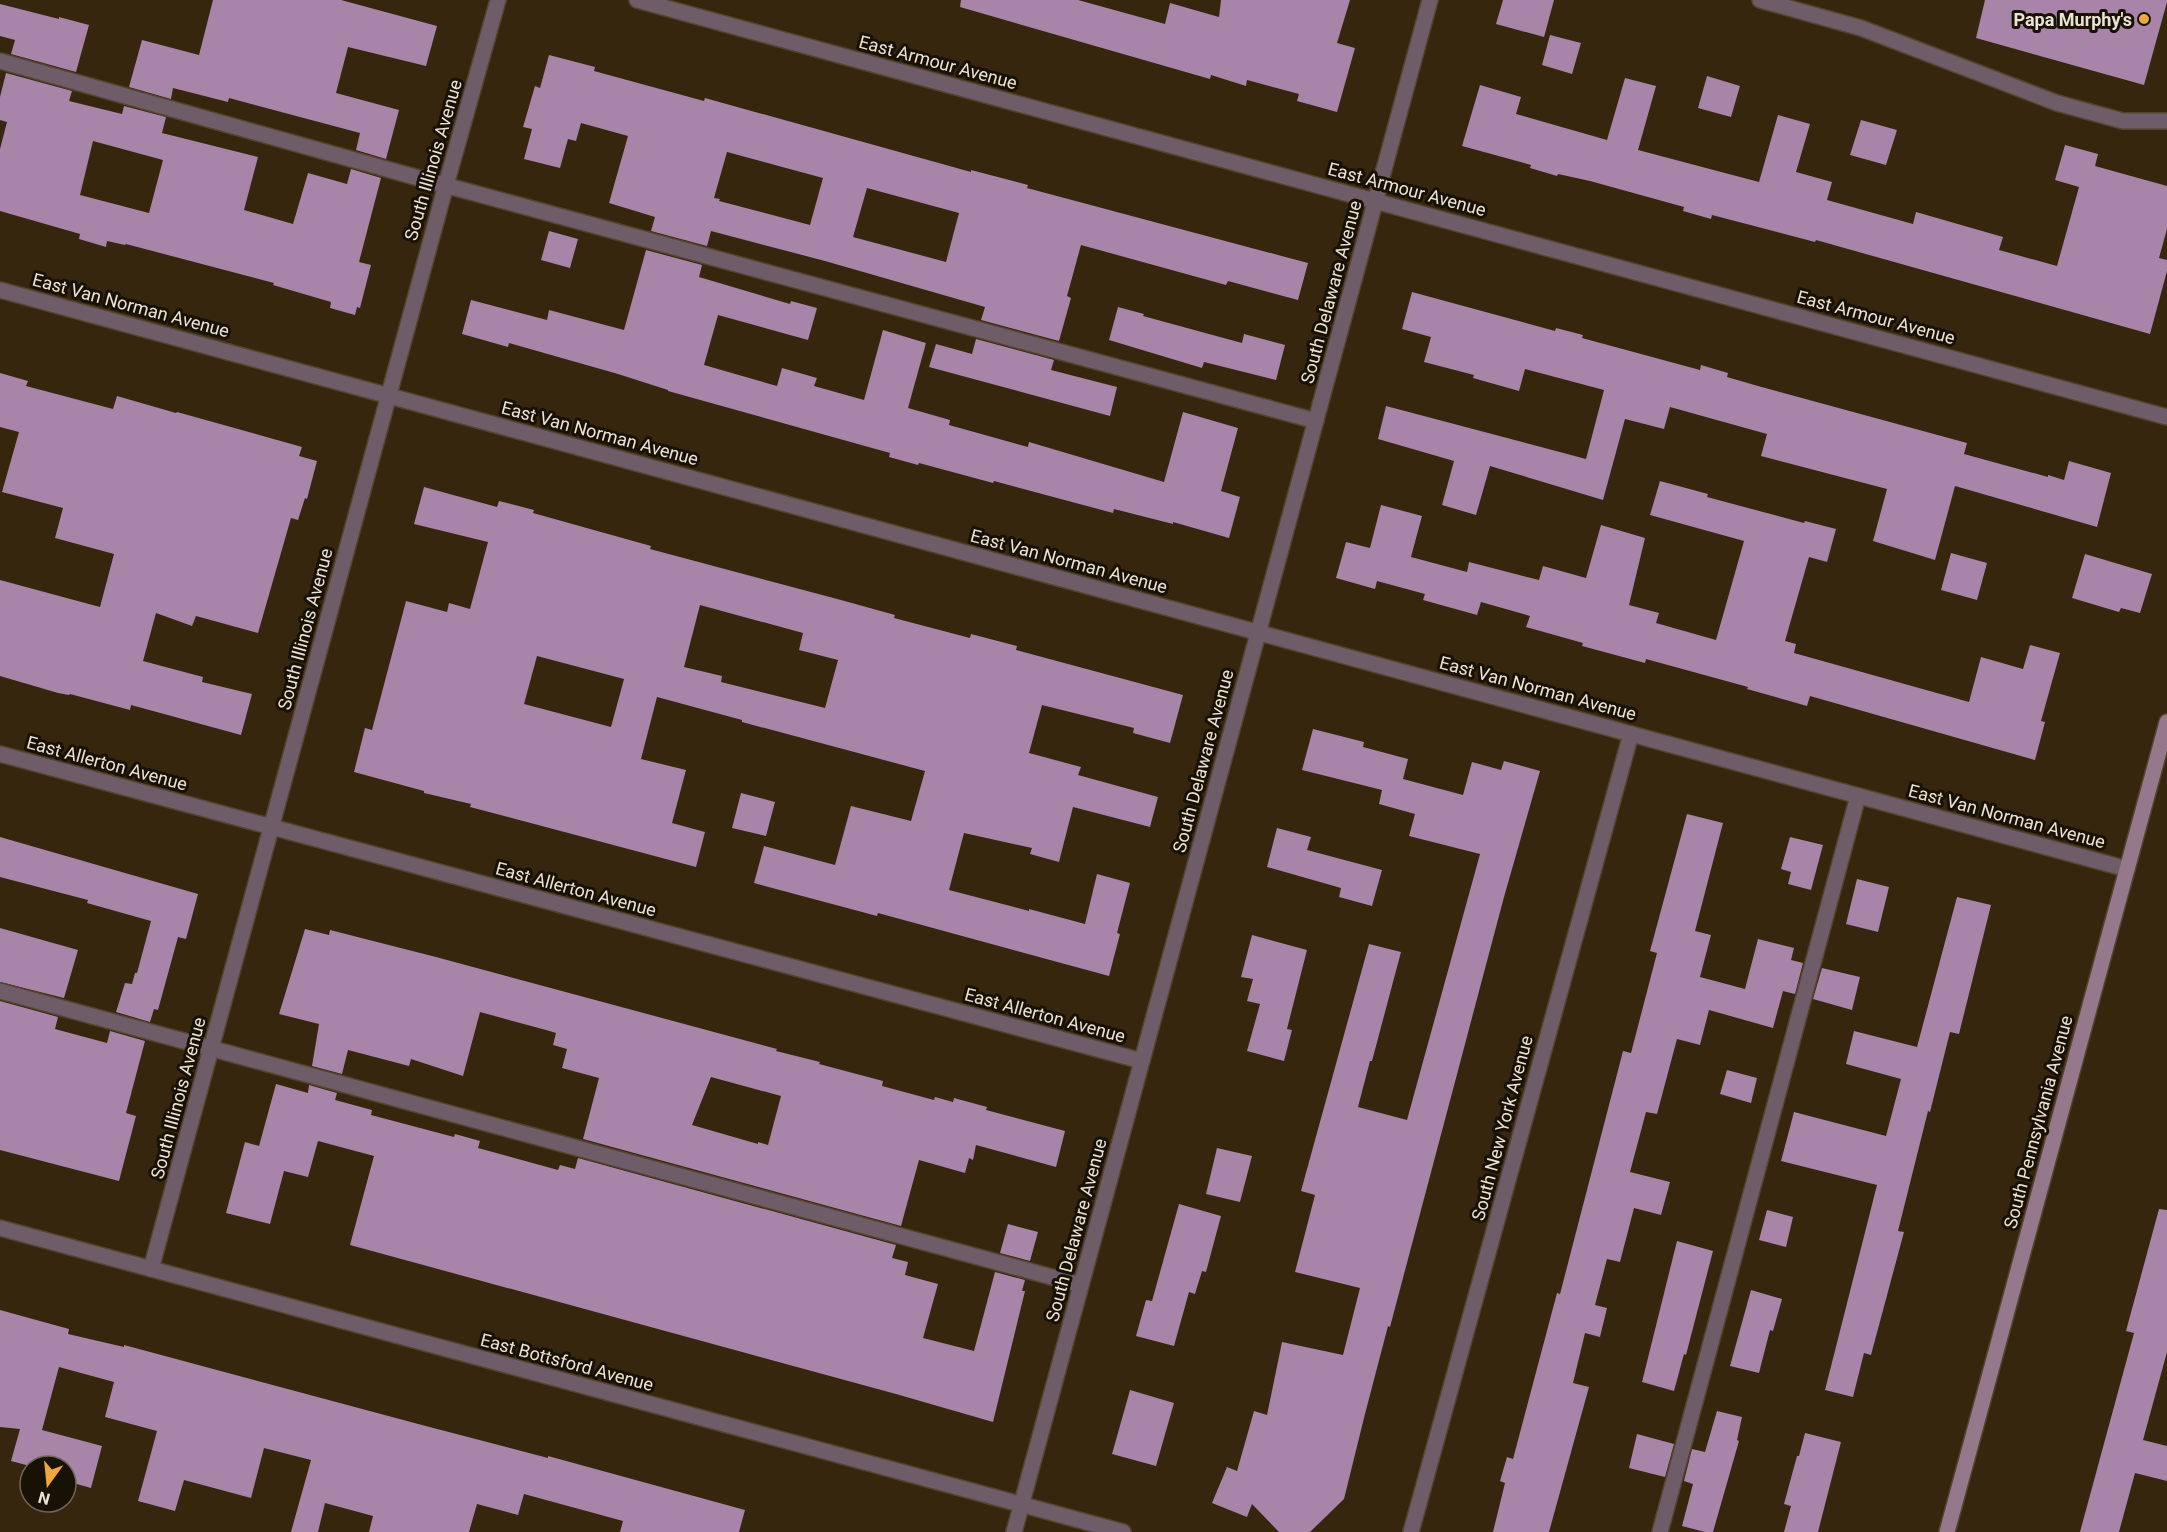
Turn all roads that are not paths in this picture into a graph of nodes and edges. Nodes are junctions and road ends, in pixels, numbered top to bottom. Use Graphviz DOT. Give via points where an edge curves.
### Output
graph roads {
  1 [pos="498,0"];
  2 [pos="637,0"];
  3 [pos="1430,0"];
  4 [pos="1760,0"];
  5 [pos="0,61"];
  6 [pos="2167,121"];
  7 [pos="446,185"];
  8 [pos="1376,201"];
  9 [pos="0,290"];
  10 [pos="388,396"];
  11 [pos="2167,417"];
  12 [pos="1316,421"];
  13 [pos="1258,633"];
  14 [pos="2167,722"];
  15 [pos="1631,734"];
  16 [pos="0,754"];
  17 [pos="1858,796"];
  18 [pos="271,827"];
  19 [pos="2127,869"];
  20 [pos="0,991"];
  21 [pos="211,1050"];
  22 [pos="1142,1061"];
  23 [pos="0,1228"];
  24 [pos="151,1269"];
  25 [pos="1081,1285"];
  26 [pos="1021,1505"];
  27 [pos="1014,1532"];
  28 [pos="1123,1532"];
  29 [pos="1411,1532"];
  30 [pos="1660,1532"];
  31 [pos="1947,1532"];
  1 -- 7 [label="street, South Illinois Avenue"];
  2 -- 8 [label="street, East Armour Avenue"];
  3 -- 8 [label="street, South Delaware Avenue"];
  4 -- 6 [label="street" via="1861,28 2057,103 2123,121"];
  5 -- 7 [label="street"];
  7 -- 10 [label="street, South Illinois Avenue"];
  7 -- 12 [label="street"];
  8 -- 11 [label="street, East Armour Avenue"];
  8 -- 12 [label="street, South Delaware Avenue"];
  9 -- 10 [label="street, East Van Norman Avenue"];
  10 -- 13 [label="street, East Van Norman Avenue"];
  10 -- 18 [label="street, South Illinois Avenue"];
  12 -- 13 [label="street, South Delaware Avenue"];
  13 -- 15 [label="street, East Van Norman Avenue"];
  13 -- 22 [label="street, South Delaware Avenue"];
  14 -- 19 [label="street, South Pennsylvania Avenue"];
  15 -- 17 [label="street, East Van Norman Avenue"];
  15 -- 29 [label="street, South New York Avenue"];
  16 -- 18 [label="street, East Allerton Avenue"];
  17 -- 19 [label="street, East Van Norman Avenue"];
  17 -- 30 [label="street"];
  18 -- 21 [label="street, South Illinois Avenue"];
  18 -- 22 [label="street, East Allerton Avenue"];
  19 -- 31 [label="street, South Pennsylvania Avenue"];
  20 -- 21 [label="street"];
  21 -- 24 [label="street, South Illinois Avenue"];
  21 -- 25 [label="street"];
  22 -- 25 [label="street, South Delaware Avenue"];
  23 -- 24 [label="street, East Bottsford Avenue"];
  24 -- 26 [label="street, East Bottsford Avenue"];
  25 -- 26 [label="street, South Delaware Avenue"];
  26 -- 27 [label="street, South Delaware Avenue"];
  26 -- 28 [label="street, East Bottsford Avenue"];
}
